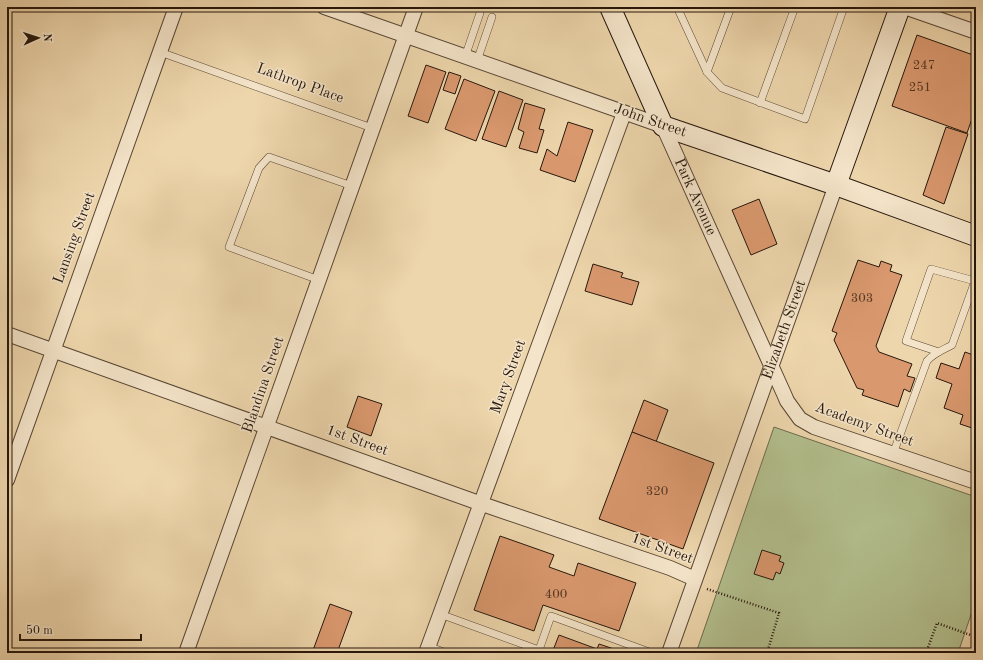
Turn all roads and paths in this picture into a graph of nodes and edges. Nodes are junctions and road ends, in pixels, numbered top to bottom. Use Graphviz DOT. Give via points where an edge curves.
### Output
graph roads {
  1 [pos="176,7"];
  2 [pos="324,7"];
  3 [pos="416,7"];
  4 [pos="610,7"];
  5 [pos="731,7"];
  6 [pos="795,7"];
  7 [pos="844,7"];
  8 [pos="900,7"];
  9 [pos="904,7"];
  10 [pos="680,9"];
  11 [pos="480,13"];
  12 [pos="492,17"];
  13 [pos="976,32"];
  14 [pos="406,36"];
  15 [pos="160,52"];
  16 [pos="471,59"];
  17 [pos="706,72"];
  18 [pos="760,102"];
  19 [pos="624,113"];
  20 [pos="663,126"];
  21 [pos="372,128"];
  22 [pos="836,185"];
  23 [pos="352,186"];
  24 [pos="976,236"];
  25 [pos="975,279"];
  26 [pos="319,280"];
  27 [pos="7,334"];
  28 [pos="53,350"];
  29 [pos="939,352"];
  30 [pos="771,364"];
  31 [pos="267,427"];
  32 [pos="893,454"];
  33 [pos="7,480"];
  34 [pos="976,482"];
  35 [pos="482,504"];
  36 [pos="694,581"];
  37 [pos="440,614"];
  38 [pos="976,637"];
  39 [pos="427,650"];
  40 [pos="186,653"];
  41 [pos="446,653"];
  42 [pos="652,653"];
  43 [pos="669,653"];
  44 [pos="767,653"];
  45 [pos="926,653"];
  1 -- 15 [label="street, Lansing Street"];
  2 -- 14 [label="street, John Street"];
  3 -- 14 [label="street"];
  4 -- 20 [label="street, Park Avenue"];
  5 -- 17 [label="lane"];
  6 -- 18 [label="lane"];
  7 -- 18 [label="lane" via="805,119"];
  8 -- 22 [label="street, Elizabeth Street"];
  9 -- 13 [label="street"];
  10 -- 17 [label="lane"];
  11 -- 16 [label="lane"];
  12 -- 16 [label="lane"];
  14 -- 16 [label="street, John Street"];
  14 -- 21 [label="street"];
  15 -- 21 [label="lane, Lathrop Place"];
  15 -- 28 [label="street, Lansing Street"];
  16 -- 19 [label="street, John Street"];
  17 -- 18 [label="lane" via="722,88"];
  19 -- 20 [label="street, John Street"];
  19 -- 35 [label="street, Mary Street"];
  20 -- 22 [label="street, John Street"];
  20 -- 30 [label="street, Park Avenue"];
  21 -- 23 [label="street, Blandina Street"];
  22 -- 24 [label="street, John Street"];
  22 -- 30 [label="street, Elizabeth Street"];
  23 -- 26 [label="street, Blandina Street"];
  23 -- 26 [label="lane" via="269,157 259,168 229,247"];
  25 -- 29 [label="lane" via="952,344"];
  25 -- 29 [label="lane" via="931,269 906,341"];
  26 -- 31 [label="street, Blandina Street"];
  27 -- 28 [label="street, 1st Street"];
  28 -- 31 [label="street, 1st Street"];
  28 -- 33 [label="street, Lansing Street"];
  29 -- 32 [label="lane" via="926,361"];
  30 -- 32 [label="street, Academy Street" via="787,401 800,419 814,427"];
  30 -- 36 [label="street, Elizabeth Street"];
  31 -- 35 [label="street, 1st Street"];
  31 -- 40 [label="street, Blandina Street"];
  32 -- 34 [label="street, Academy Street"];
  35 -- 36 [label="street, 1st Street" via="670,568"];
  35 -- 37 [label="street, Mary Street"];
  36 -- 43 [label="street, Elizabeth Street"];
  36 -- 44 [label="path" via="779,613"];
  37 -- 39 [label="street, Mary Street"];
  37 -- 42 [label="lane" via="539,650 551,616"];
  38 -- 45 [label="path" via="937,623"];
  39 -- 41 [label="lane"];
}
